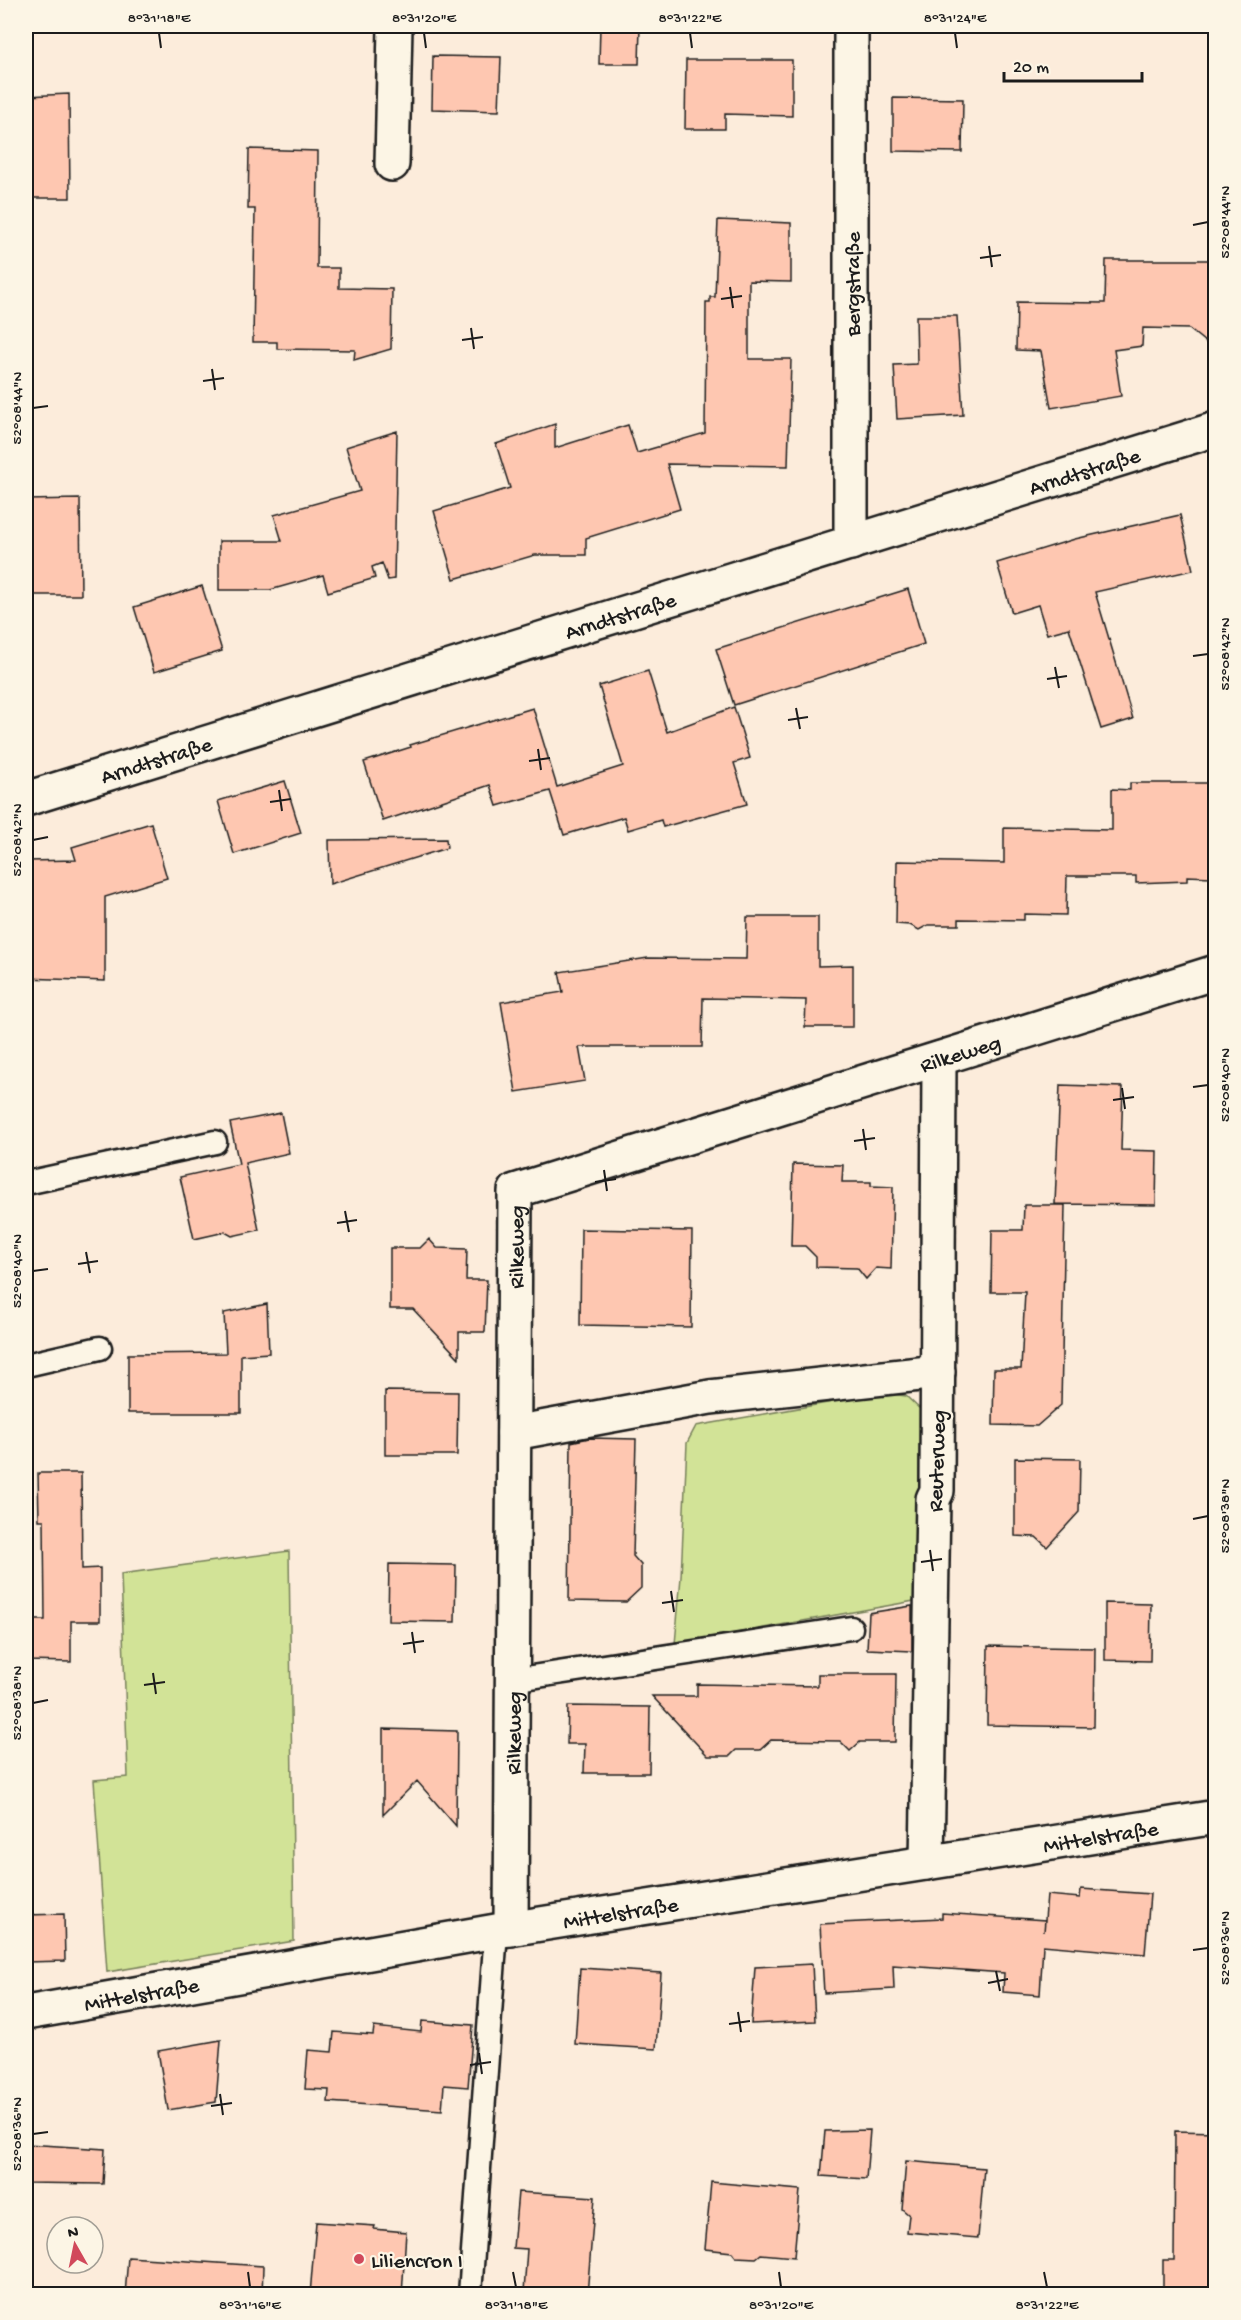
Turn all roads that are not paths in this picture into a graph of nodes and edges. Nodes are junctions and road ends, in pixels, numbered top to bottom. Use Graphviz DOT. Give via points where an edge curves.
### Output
graph roads {
  1 [pos="395,26"];
  2 [pos="851,26"];
  3 [pos="392,164"];
  4 [pos="1215,429"];
  5 [pos="851,543"];
  6 [pos="26,799"];
  7 [pos="1215,972"];
  8 [pos="939,1059"];
  9 [pos="215,1142"];
  10 [pos="26,1183"];
  11 [pos="100,1348"];
  12 [pos="26,1365"];
  13 [pos="938,1372"];
  14 [pos="514,1433"];
  15 [pos="850,1628"];
  16 [pos="512,1680"];
  17 [pos="1215,1817"];
  18 [pos="927,1863"];
  19 [pos="504,1930"];
  20 [pos="26,2013"];
  21 [pos="470,2295"];
  1 -- 3 [label="street"];
  2 -- 5 [label="street, Bergstraße"];
  4 -- 5 [label="street, Arndtstraße"];
  5 -- 6 [label="street, Arndtstraße"];
  7 -- 8 [label="street, Rilkeweg"];
  8 -- 13 [label="street, Reuterweg"];
  8 -- 14 [label="street, Rilkeweg" via="515,1191"];
  9 -- 10 [label="lane"];
  11 -- 12 [label="lane"];
  13 -- 14 [label="street" via="710,1397"];
  13 -- 18 [label="street, Reuterweg"];
  14 -- 16 [label="street, Rilkeweg"];
  15 -- 16 [label="lane"];
  16 -- 19 [label="street, Rilkeweg"];
  17 -- 18 [label="street, Mittelstraße"];
  18 -- 19 [label="street, Mittelstraße"];
  19 -- 20 [label="street, Mittelstraße"];
  19 -- 21 [label="lane"];
}
